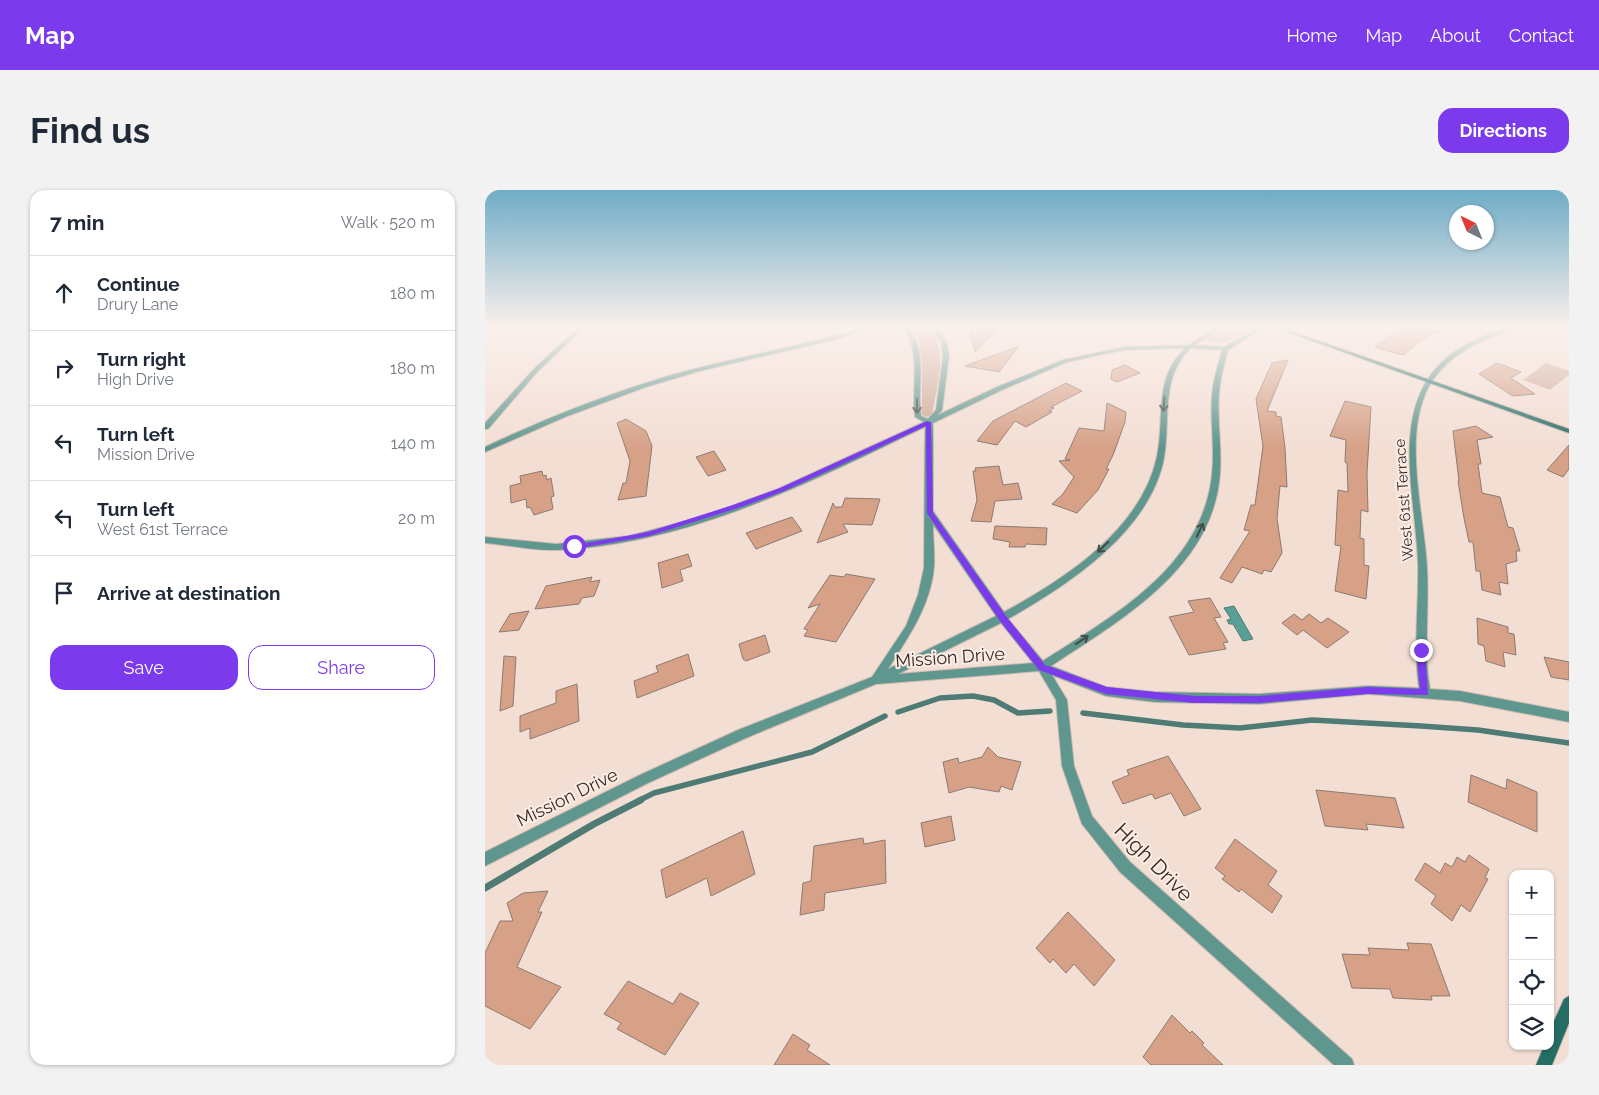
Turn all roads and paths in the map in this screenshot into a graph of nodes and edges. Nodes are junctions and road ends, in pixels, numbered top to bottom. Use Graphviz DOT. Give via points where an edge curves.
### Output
graph roads {
  1 [pos="539,367"];
  2 [pos="715,367"];
  3 [pos="917,367"];
  4 [pos="945,367"];
  5 [pos="1049,367"];
  6 [pos="1174,367"];
  7 [pos="1221,367"];
  8 [pos="1387,367"];
  9 [pos="1441,367"];
  10 [pos="1430,382"];
  11 [pos="929,422"];
  12 [pos="485,427"];
  13 [pos="1569,431"];
  14 [pos="510,438"];
  15 [pos="486,440"];
  16 [pos="485,450"];
  17 [pos="930,513"];
  18 [pos="485,540"];
  19 [pos="1003,618"];
  20 [pos="1042,667"];
  21 [pos="875,680"];
  22 [pos="1425,693"];
  23 [pos="1569,717"];
  24 [pos="485,858"];
  25 [pos="1569,1004"];
  26 [pos="1346,1065"];
  27 [pos="1545,1065"];
  1 -- 12 [label="street"];
  2 -- 14 [label="street" via="669,378"];
  3 -- 11 [label="street, one-way" via="918,417"];
  4 -- 11 [label="street" via="939,410"];
  5 -- 11 [label="street"];
  6 -- 19 [label="street, one-way" via="1164,399 1158,468 1141,506 1092,558"];
  20 -- 7 [label="street, one-way" via="1149,593 1194,543 1208,514 1215,483 1217,383"];
  8 -- 10 [label="main road"];
  9 -- 10 [label="street, West 61st Terrace"];
  10 -- 13 [label="main road"];
  10 -- 22 [label="street, West 61st Terrace" via="1415,416 1412,438 1423,561 1421,650"];
  11 -- 17 [label="street"];
  11 -- 18 [label="street" via="782,490 649,534 574,546 533,547"];
  14 -- 15 [label="street"];
  14 -- 16 [label="street"];
  17 -- 19 [label="street, High Drive"];
  17 -- 21 [label="street" via="929,568 923,595 910,627"];
  19 -- 20 [label="street, High Drive"];
  19 -- 21 [label="street"];
  20 -- 21 [label="street, Mission Drive"];
  20 -- 22 [label="street, Mission Drive" via="1106,691 1194,699 1259,699 1368,690"];
  20 -- 26 [label="street, High Drive" via="1061,700 1068,766 1087,820 1125,867"];
  21 -- 24 [label="street, Mission Drive" via="742,734"];
  22 -- 23 [label="street, Mission Drive" via="1460,696"];
  25 -- 27 [label="main road"];
}
